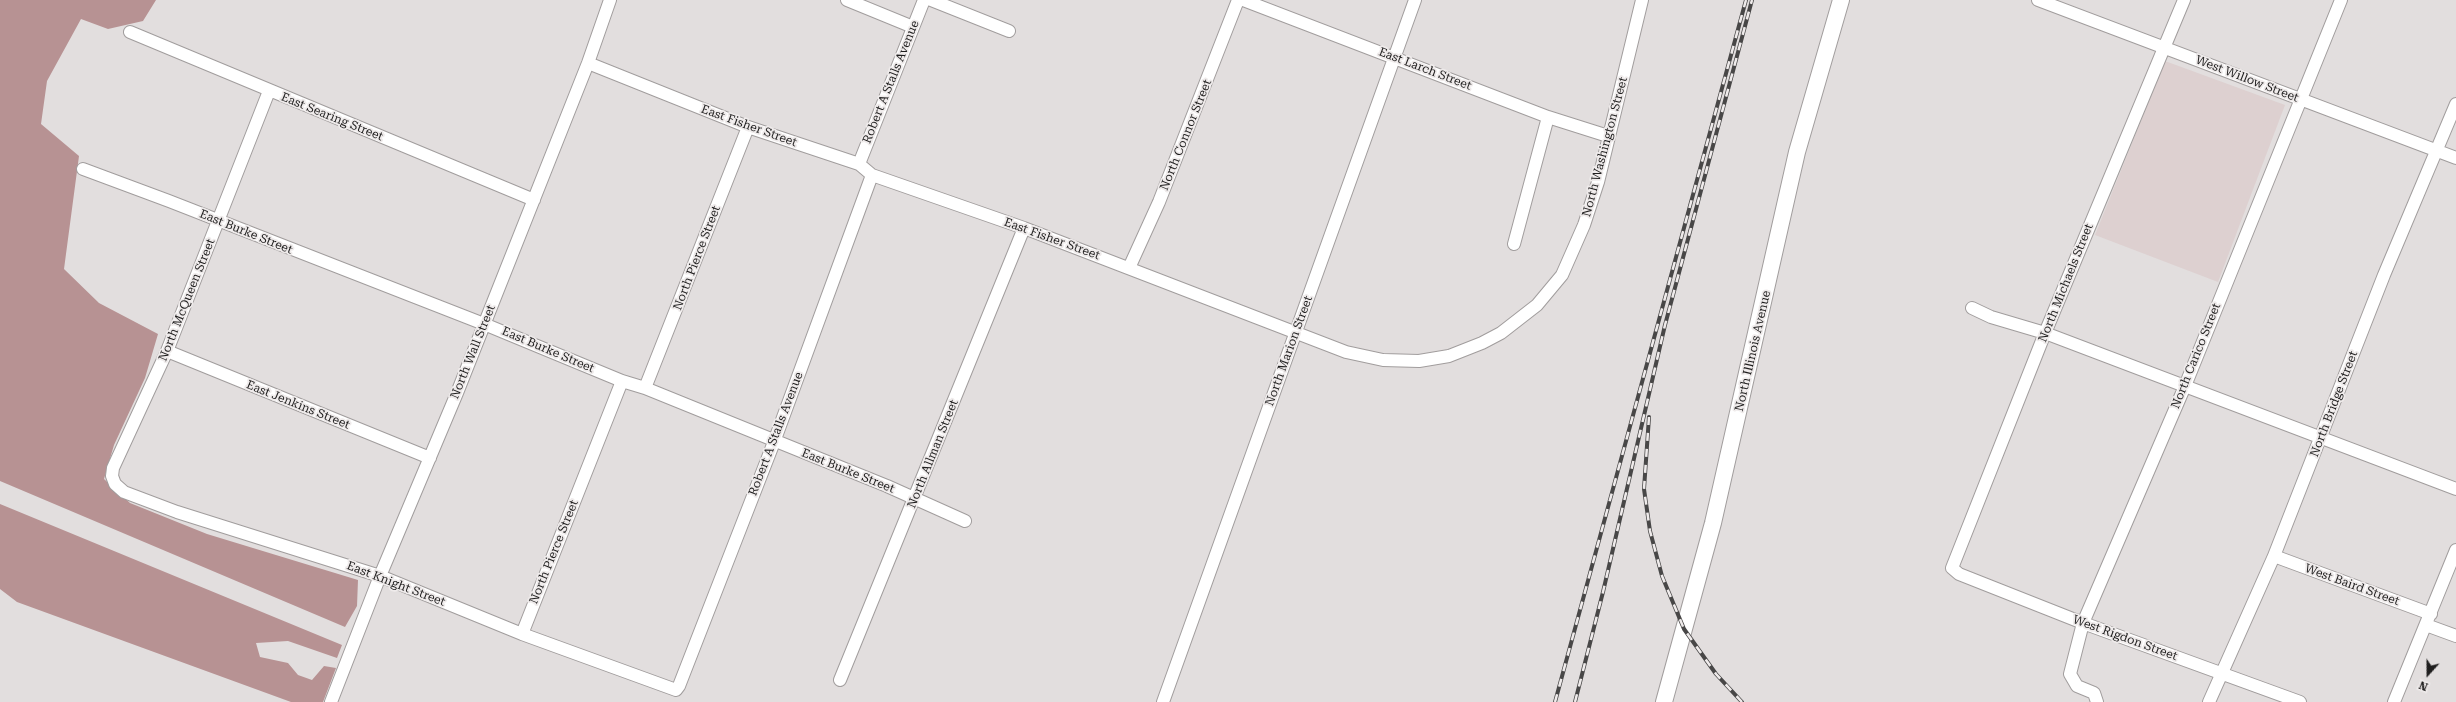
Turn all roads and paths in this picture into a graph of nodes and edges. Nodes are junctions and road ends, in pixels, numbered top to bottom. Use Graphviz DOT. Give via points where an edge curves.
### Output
graph roads {
  1 [pos="610,0"];
  2 [pos="847,0"];
  3 [pos="924,0"];
  4 [pos="931,0"];
  5 [pos="1238,0"];
  6 [pos="1243,0"];
  7 [pos="1415,0"];
  8 [pos="1641,0"];
  9 [pos="1841,0"];
  10 [pos="2038,0"];
  11 [pos="2184,0"];
  12 [pos="2341,0"];
  13 [pos="913,27"];
  14 [pos="1009,31"];
  15 [pos="130,32"];
  16 [pos="2162,48"];
  17 [pos="1396,57"];
  18 [pos="588,63"];
  19 [pos="269,91"];
  20 [pos="2300,100"];
  21 [pos="2456,104"];
  22 [pos="1548,117"];
  23 [pos="748,127"];
  24 [pos="1608,136"];
  25 [pos="2437,151"];
  26 [pos="2456,158"];
  27 [pos="859,164"];
  28 [pos="83,169"];
  29 [pos="872,175"];
  30 [pos="534,200"];
  31 [pos="219,221"];
  32 [pos="1024,228"];
  33 [pos="1514,244"];
  34 [pos="1129,268"];
  35 [pos="1972,308"];
  36 [pos="1518,321"];
  37 [pos="484,324"];
  38 [pos="1295,333"];
  39 [pos="2045,333"];
  40 [pos="167,351"];
  41 [pos="622,381"];
  42 [pos="2184,386"];
  43 [pos="645,388"];
  44 [pos="2321,438"];
  45 [pos="774,442"];
  46 [pos="430,458"];
  47 [pos="115,484"];
  48 [pos="2456,489"];
  49 [pos="915,499"];
  50 [pos="965,520"];
  51 [pos="2456,550"];
  52 [pos="2274,556"];
  53 [pos="1952,568"];
  54 [pos="380,576"];
  55 [pos="2428,620"];
  56 [pos="2084,624"];
  57 [pos="522,634"];
  58 [pos="2456,636"];
  59 [pos="2221,673"];
  60 [pos="840,680"];
  61 [pos="676,690"];
  62 [pos="330,702"];
  63 [pos="1163,702"];
  64 [pos="1664,702"];
  65 [pos="2097,702"];
  66 [pos="2209,702"];
  67 [pos="2300,702"];
  68 [pos="2394,702"];
  1 -- 18 [label="street, North Wall Street"];
  2 -- 13 [label="street"];
  3 -- 13 [label="street, Robert A Stalls Avenue"];
  4 -- 14 [label="street"];
  5 -- 34 [label="street, North Connor Street" via="1159,202"];
  6 -- 17 [label="street, East Larch Street"];
  7 -- 17 [label="street, North Marion Street"];
  8 -- 24 [label="street, North Washington Street"];
  9 -- 64 [label="main road, North Illinois Avenue" via="1797,152 1713,523"];
  10 -- 16 [label="street, West Willow Street"];
  11 -- 16 [label="street, North Michaels Street"];
  12 -- 20 [label="street, North Carico Street"];
  13 -- 27 [label="street, Robert A Stalls Avenue"];
  15 -- 19 [label="street, East Searing Street"];
  16 -- 20 [label="street, West Willow Street"];
  16 -- 39 [label="street, North Michaels Street"];
  17 -- 22 [label="street, East Larch Street"];
  17 -- 38 [label="street, North Marion Street"];
  18 -- 23 [label="street, East Fisher Street"];
  18 -- 30 [label="street, North Wall Street"];
  19 -- 30 [label="street, East Searing Street"];
  19 -- 31 [label="street, North McQueen Street"];
  20 -- 25 [label="street, West Willow Street"];
  20 -- 42 [label="street, North Carico Street"];
  21 -- 25 [label="street, North Bridge Street"];
  22 -- 24 [label="street, East Larch Street"];
  22 -- 33 [label="street"];
  23 -- 27 [label="street, East Fisher Street"];
  23 -- 43 [label="street, North Pierce Street"];
  24 -- 36 [label="street, North Washington Street" via="1598,182 1584,225 1562,275 1537,305"];
  25 -- 26 [label="street, West Willow Street"];
  25 -- 44 [label="street, North Bridge Street"];
  27 -- 29 [label="street, East Fisher Street"];
  28 -- 31 [label="street, East Burke Street"];
  29 -- 32 [label="street, East Fisher Street"];
  29 -- 45 [label="street, Robert A Stalls Avenue"];
  30 -- 37 [label="street, North Wall Street"];
  31 -- 37 [label="street, East Burke Street"];
  31 -- 40 [label="street, North McQueen Street"];
  32 -- 34 [label="street, East Fisher Street"];
  32 -- 49 [label="street, North Allman Street"];
  34 -- 38 [label="street, East Fisher Street"];
  35 -- 39 [label="street" via="1991,317"];
  36 -- 38 [label="street, East Fisher Street" via="1482,343 1449,356 1420,361 1383,360 1346,352"];
  37 -- 41 [label="street, East Burke Street"];
  37 -- 46 [label="street, North Wall Street"];
  38 -- 63 [label="street, North Marion Street"];
  39 -- 42 [label="street"];
  39 -- 53 [label="street, North Michaels Street"];
  40 -- 46 [label="street, East Jenkins Street"];
  40 -- 47 [label="street, North McQueen Street" via="113,468"];
  41 -- 43 [label="street, East Burke Street"];
  41 -- 57 [label="street, North Pierce Street"];
  42 -- 44 [label="street"];
  42 -- 56 [label="street, North Carico Street"];
  43 -- 45 [label="street, East Burke Street"];
  44 -- 48 [label="street"];
  44 -- 52 [label="street, North Bridge Street"];
  45 -- 49 [label="street, East Burke Street"];
  45 -- 61 [label="street, Robert A Stalls Avenue" via="680,686"];
  46 -- 54 [label="street, North Wall Street"];
  47 -- 54 [label="street, East Knight Street" via="124,492 177,512"];
  49 -- 50 [label="street, East Burke Street"];
  49 -- 60 [label="street, North Allman Street"];
  51 -- 55 [label="street"];
  52 -- 55 [label="street, West Baird Street"];
  52 -- 59 [label="street, North Bridge Street"];
  53 -- 56 [label="street, West Rigdon Street" via="1959,574"];
  54 -- 57 [label="street, East Knight Street"];
  54 -- 62 [label="street, North Wall Street"];
  55 -- 58 [label="street, West Baird Street"];
  55 -- 68 [label="street"];
  56 -- 59 [label="street, West Rigdon Street"];
  56 -- 65 [label="street, North Carico Street" via="2070,674 2077,686 2094,693"];
  57 -- 61 [label="street, East Knight Street"];
  59 -- 66 [label="street, North Bridge Street"];
  59 -- 67 [label="street, West Rigdon Street"];
}
